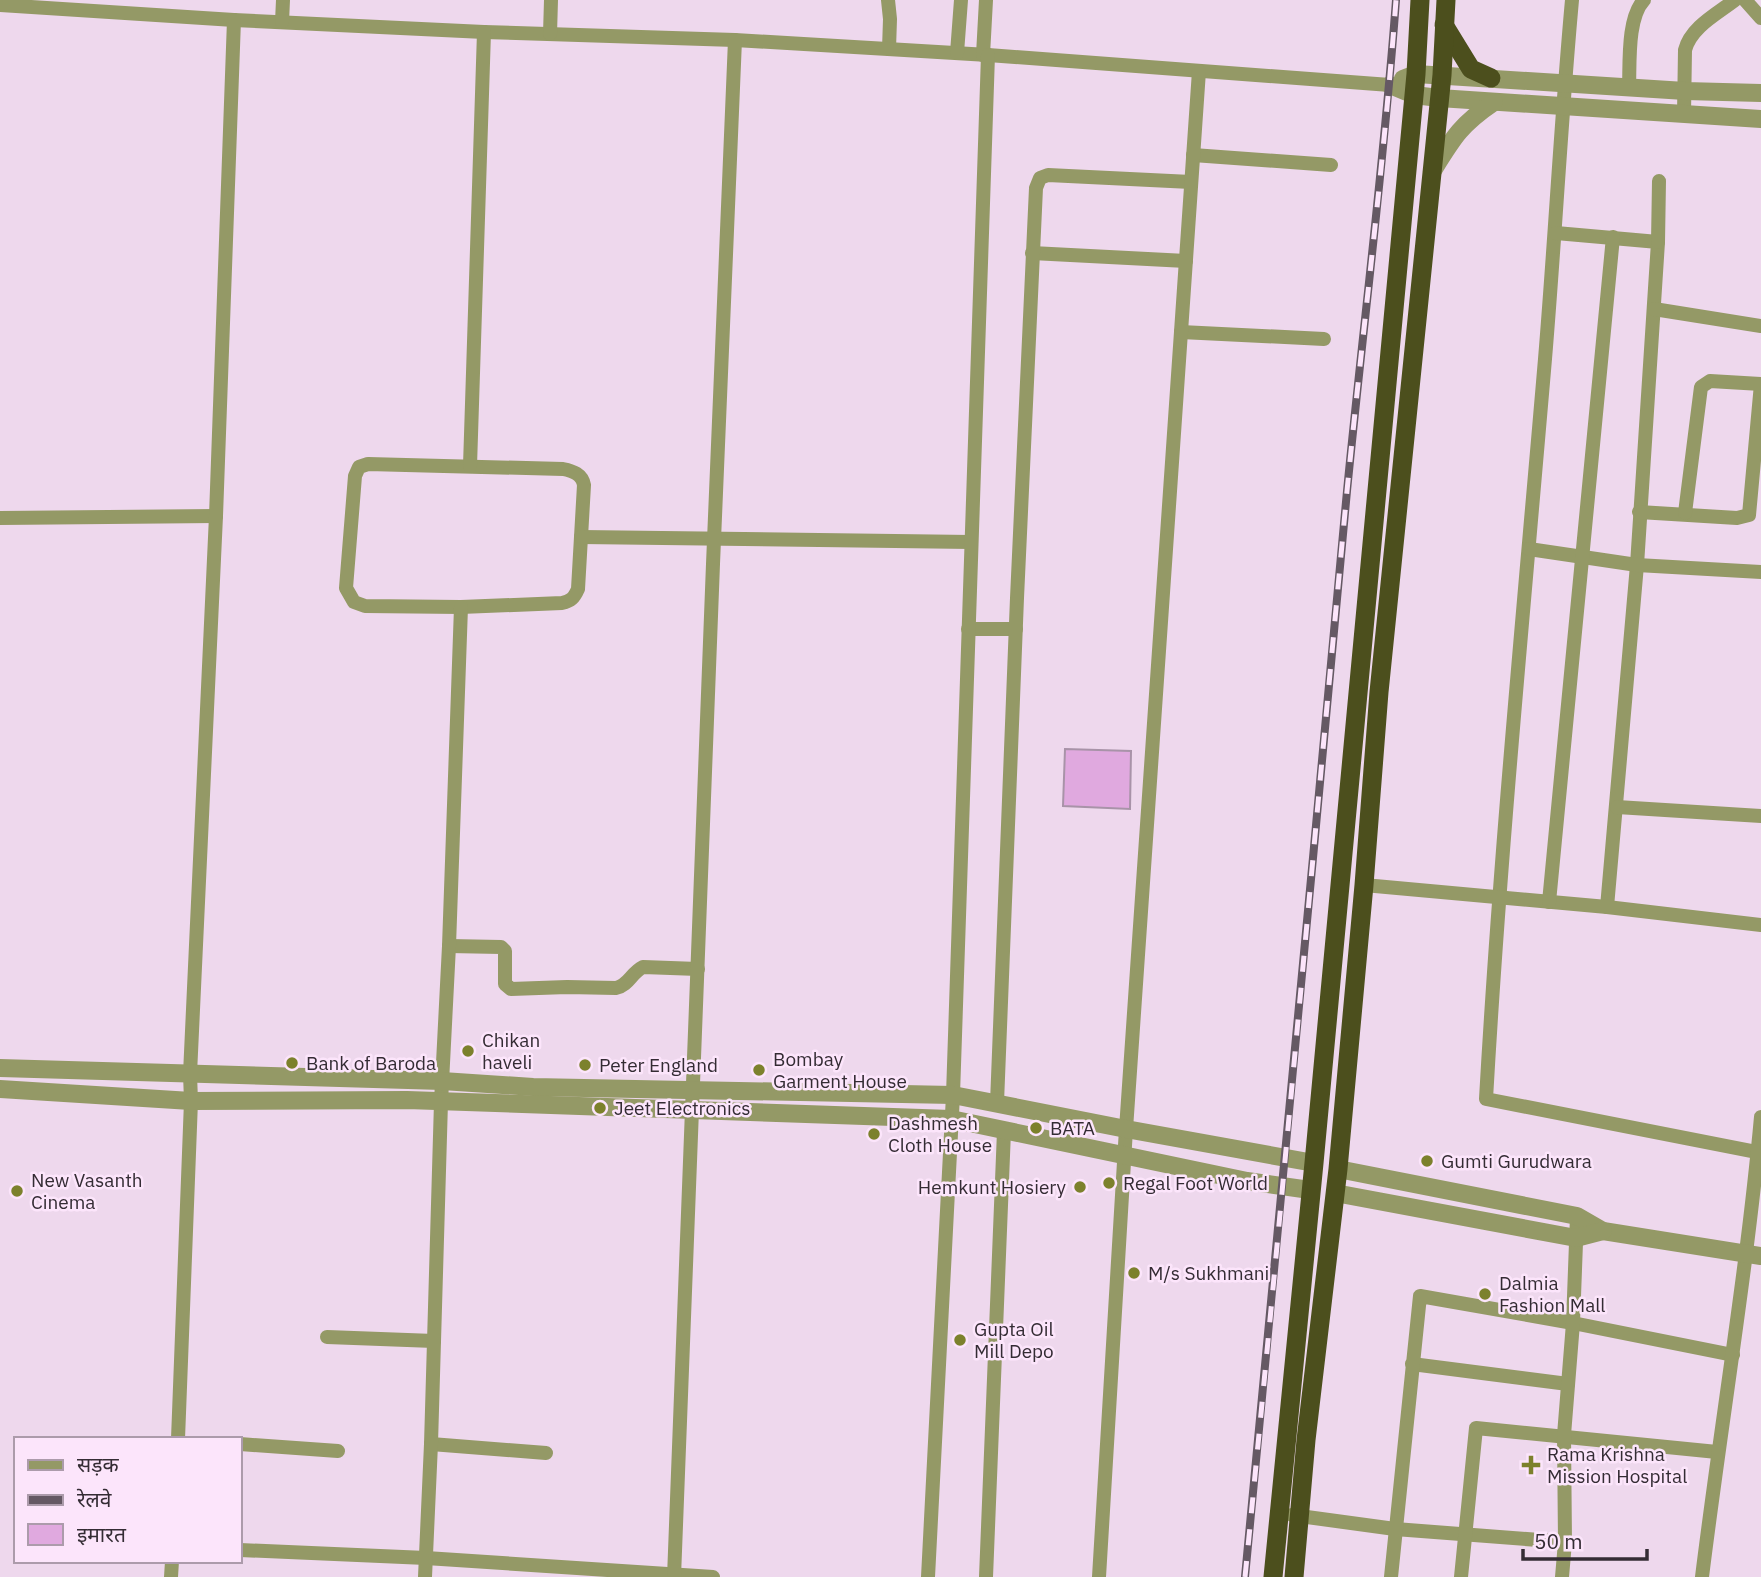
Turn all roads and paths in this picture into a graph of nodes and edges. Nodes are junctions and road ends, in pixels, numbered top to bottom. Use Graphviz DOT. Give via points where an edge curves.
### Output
graph roads {
  1 [pos="283,0"];
  2 [pos="551,0"];
  3 [pos="888,0"];
  4 [pos="961,0"];
  5 [pos="986,0"];
  6 [pos="1420,0"];
  7 [pos="1446,0"];
  8 [pos="1573,0"];
  9 [pos="1644,0"];
  10 [pos="1735,0"];
  11 [pos="1745,0"];
  12 [pos="5,3"];
  13 [pos="1761,18"];
  14 [pos="234,20"];
  15 [pos="282,22"];
  16 [pos="1444,24"];
  17 [pos="484,32"];
  18 [pos="550,34"];
  19 [pos="735,40"];
  20 [pos="889,49"];
  21 [pos="957,53"];
  22 [pos="986,55"];
  23 [pos="1199,71"];
  24 [pos="1416,74"];
  25 [pos="1442,75"];
  26 [pos="1491,78"];
  27 [pos="1564,84"];
  28 [pos="1390,85"];
  29 [pos="1629,88"];
  30 [pos="1685,91"];
  31 [pos="1761,93"];
  32 [pos="1414,96"];
  33 [pos="1439,98"];
  34 [pos="1494,102"];
  35 [pos="1563,108"];
  36 [pos="1684,114"];
  37 [pos="1761,119"];
  38 [pos="1193,155"];
  39 [pos="1331,165"];
  40 [pos="1432,172"];
  41 [pos="1659,181"];
  42 [pos="1191,182"];
  43 [pos="1556,233"];
  44 [pos="1614,237"];
  45 [pos="1658,242"];
  46 [pos="1032,254"];
  47 [pos="1186,261"];
  48 [pos="1654,309"];
  49 [pos="1761,326"];
  50 [pos="1181,332"];
  51 [pos="1324,339"];
  52 [pos="1761,384"];
  53 [pos="470,466"];
  54 [pos="1639,512"];
  55 [pos="1685,513"];
  56 [pos="216,516"];
  57 [pos="0,518"];
  58 [pos="581,537"];
  59 [pos="714,539"];
  60 [pos="971,542"];
  61 [pos="1529,549"];
  62 [pos="1584,557"];
  63 [pos="1637,565"];
  64 [pos="1761,572"];
  65 [pos="461,607"];
  66 [pos="968,629"];
  67 [pos="1016,629"];
  68 [pos="1362,646"];
  69 [pos="1383,648"];
  70 [pos="1617,807"];
  71 [pos="1761,816"];
  72 [pos="1364,885"];
  73 [pos="1497,898"];
  74 [pos="1549,902"];
  75 [pos="1607,907"];
  76 [pos="1761,925"];
  77 [pos="449,946"];
  78 [pos="698,969"];
  79 [pos="0,1068"];
  80 [pos="191,1074"];
  81 [pos="442,1081"];
  82 [pos="0,1088"];
  83 [pos="694,1090"];
  84 [pos="953,1095"];
  85 [pos="191,1101"];
  86 [pos="441,1102"];
  87 [pos="997,1103"];
  88 [pos="693,1109"];
  89 [pos="1761,1117"];
  90 [pos="951,1119"];
  91 [pos="1126,1129"];
  92 [pos="1004,1131"];
  93 [pos="1759,1153"];
  94 [pos="1125,1156"];
  95 [pos="1314,1163"];
  96 [pos="1338,1169"];
  97 [pos="1310,1190"];
  98 [pos="1335,1193"];
  99 [pos="1577,1216"];
  100 [pos="1603,1231"];
  101 [pos="1576,1238"];
  102 [pos="1754,1255"];
  103 [pos="1573,1323"];
  104 [pos="327,1337"];
  105 [pos="434,1341"];
  106 [pos="1733,1355"];
  107 [pos="1412,1364"];
  108 [pos="1568,1384"];
  109 [pos="1564,1436"];
  110 [pos="178,1437"];
  111 [pos="242,1444"];
  112 [pos="432,1444"];
  113 [pos="338,1451"];
  114 [pos="1717,1452"];
  115 [pos="546,1453"];
  116 [pos="1279,1513"];
  117 [pos="1300,1517"];
  118 [pos="1395,1529"];
  119 [pos="1465,1535"];
  120 [pos="1565,1542"];
  121 [pos="242,1550"];
  122 [pos="426,1558"];
  123 [pos="674,1576"];
  124 [pos="425,1577"];
  125 [pos="713,1577"];
  126 [pos="928,1577"];
  127 [pos="986,1577"];
  128 [pos="1099,1577"];
  129 [pos="1273,1577"];
  130 [pos="1294,1577"];
  131 [pos="1391,1577"];
  132 [pos="1461,1577"];
  133 [pos="1562,1577"];
  134 [pos="1702,1577"];
  1 -- 15 [label="street"];
  2 -- 18 [label="street"];
  3 -- 20 [label="street"];
  4 -- 21 [label="street"];
  5 -- 22 [label="street"];
  6 -- 24 [label="highway"];
  7 -- 16 [label="highway"];
  8 -- 27 [label="street"];
  9 -- 29 [label="street" via="1634,20"];
  10 -- 30 [label="street" via="1688,41"];
  11 -- 13 [label="street"];
  12 -- 14 [label="street"];
  14 -- 15 [label="street"];
  14 -- 56 [label="street"];
  15 -- 17 [label="street"];
  16 -- 25 [label="highway"];
  16 -- 26 [label="highway" via="1471,69"];
  17 -- 18 [label="street"];
  17 -- 53 [label="street"];
  18 -- 19 [label="street"];
  19 -- 20 [label="street"];
  19 -- 59 [label="street"];
  20 -- 21 [label="street"];
  21 -- 22 [label="street"];
  22 -- 23 [label="street"];
  22 -- 60 [label="street"];
  23 -- 28 [label="street"];
  23 -- 38 [label="street"];
  24 -- 25 [label="street"];
  24 -- 28 [label="street"];
  24 -- 32 [label="highway"];
  25 -- 26 [label="street"];
  25 -- 33 [label="highway"];
  26 -- 27 [label="street"];
  27 -- 29 [label="street"];
  27 -- 35 [label="street"];
  28 -- 32 [label="street"];
  29 -- 30 [label="street"];
  30 -- 31 [label="street"];
  30 -- 36 [label="street"];
  32 -- 33 [label="street"];
  32 -- 68 [label="highway"];
  33 -- 34 [label="street"];
  33 -- 40 [label="highway"];
  34 -- 35 [label="street"];
  34 -- 40 [label="street" via="1455,134"];
  35 -- 36 [label="street"];
  35 -- 43 [label="street"];
  36 -- 37 [label="street"];
  38 -- 39 [label="street"];
  38 -- 42 [label="street"];
  40 -- 69 [label="highway"];
  41 -- 45 [label="street"];
  42 -- 46 [label="street" via="1043,175 1036,188"];
  42 -- 47 [label="street"];
  43 -- 44 [label="street"];
  43 -- 61 [label="street"];
  44 -- 45 [label="street"];
  44 -- 62 [label="street"];
  45 -- 48 [label="street"];
  46 -- 47 [label="street"];
  46 -- 67 [label="street"];
  47 -- 50 [label="street"];
  48 -- 49 [label="street"];
  48 -- 54 [label="street"];
  50 -- 51 [label="street"];
  50 -- 91 [label="street"];
  52 -- 55 [label="street" via="1710,381 1701,387"];
  52 -- 55 [label="street" via="1749,515"];
  53 -- 58 [label="street" via="563,469 578,475 584,485"];
  53 -- 65 [label="street" via="359,467 346,588 354,602 365,606"];
  54 -- 55 [label="street"];
  54 -- 63 [label="street"];
  56 -- 57 [label="street"];
  56 -- 80 [label="street"];
  58 -- 59 [label="street"];
  58 -- 65 [label="street" via="578,589 568,602"];
  59 -- 60 [label="street"];
  59 -- 78 [label="street"];
  60 -- 66 [label="street"];
  61 -- 62 [label="street"];
  61 -- 73 [label="street"];
  62 -- 63 [label="street"];
  62 -- 74 [label="street"];
  63 -- 64 [label="street"];
  63 -- 70 [label="street"];
  65 -- 77 [label="street"];
  66 -- 67 [label="street"];
  66 -- 84 [label="street"];
  67 -- 87 [label="street"];
  68 -- 69 [label="highway"];
  68 -- 95 [label="highway"];
  69 -- 72 [label="highway"];
  70 -- 71 [label="street"];
  70 -- 75 [label="street"];
  72 -- 73 [label="street"];
  72 -- 96 [label="highway"];
  73 -- 74 [label="street"];
  73 -- 93 [label="street" via="1486,1099"];
  74 -- 75 [label="street"];
  75 -- 76 [label="street"];
  77 -- 78 [label="street" via="501,947 505,951 505,984 511,989 615,988 623,987 643,967"];
  77 -- 81 [label="street"];
  78 -- 83 [label="street"];
  79 -- 80 [label="street"];
  80 -- 81 [label="street"];
  80 -- 85 [label="street"];
  81 -- 83 [label="street"];
  81 -- 86 [label="street"];
  82 -- 85 [label="street"];
  83 -- 84 [label="street"];
  83 -- 88 [label="street"];
  84 -- 87 [label="street"];
  84 -- 90 [label="street"];
  85 -- 86 [label="street"];
  85 -- 110 [label="street"];
  86 -- 88 [label="street"];
  86 -- 105 [label="street"];
  87 -- 91 [label="street"];
  88 -- 90 [label="street"];
  88 -- 123 [label="street"];
  89 -- 93 [label="street"];
  90 -- 92 [label="street"];
  90 -- 126 [label="street"];
  91 -- 94 [label="street"];
  91 -- 95 [label="street"];
  92 -- 94 [label="street"];
  92 -- 127 [label="street"];
  93 -- 102 [label="street"];
  94 -- 97 [label="street"];
  94 -- 128 [label="street"];
  95 -- 97 [label="highway"];
  96 -- 98 [label="highway"];
  96 -- 99 [label="street"];
  97 -- 116 [label="highway"];
  98 -- 101 [label="street"];
  98 -- 117 [label="highway"];
  99 -- 100 [label="street"];
  99 -- 101 [label="street"];
  100 -- 101 [label="street"];
  100 -- 102 [label="street"];
  101 -- 103 [label="street"];
  102 -- 106 [label="street"];
  103 -- 106 [label="street"];
  103 -- 107 [label="street" via="1420,1296"];
  103 -- 108 [label="street"];
  104 -- 105 [label="street"];
  105 -- 112 [label="street"];
  106 -- 114 [label="street"];
  107 -- 108 [label="street"];
  107 -- 118 [label="street"];
  108 -- 109 [label="street"];
  109 -- 114 [label="street"];
  109 -- 119 [label="street" via="1476,1428"];
  109 -- 120 [label="street"];
  111 -- 113 [label="street"];
  112 -- 115 [label="street"];
  112 -- 122 [label="street"];
  114 -- 134 [label="street"];
  116 -- 117 [label="street"];
  116 -- 129 [label="highway"];
  117 -- 118 [label="street"];
  117 -- 130 [label="highway"];
  118 -- 119 [label="street"];
  118 -- 131 [label="street"];
  119 -- 120 [label="street"];
  119 -- 132 [label="street"];
  120 -- 133 [label="street"];
  121 -- 122 [label="street"];
  122 -- 123 [label="street"];
  122 -- 124 [label="street"];
  123 -- 125 [label="street"];
}
